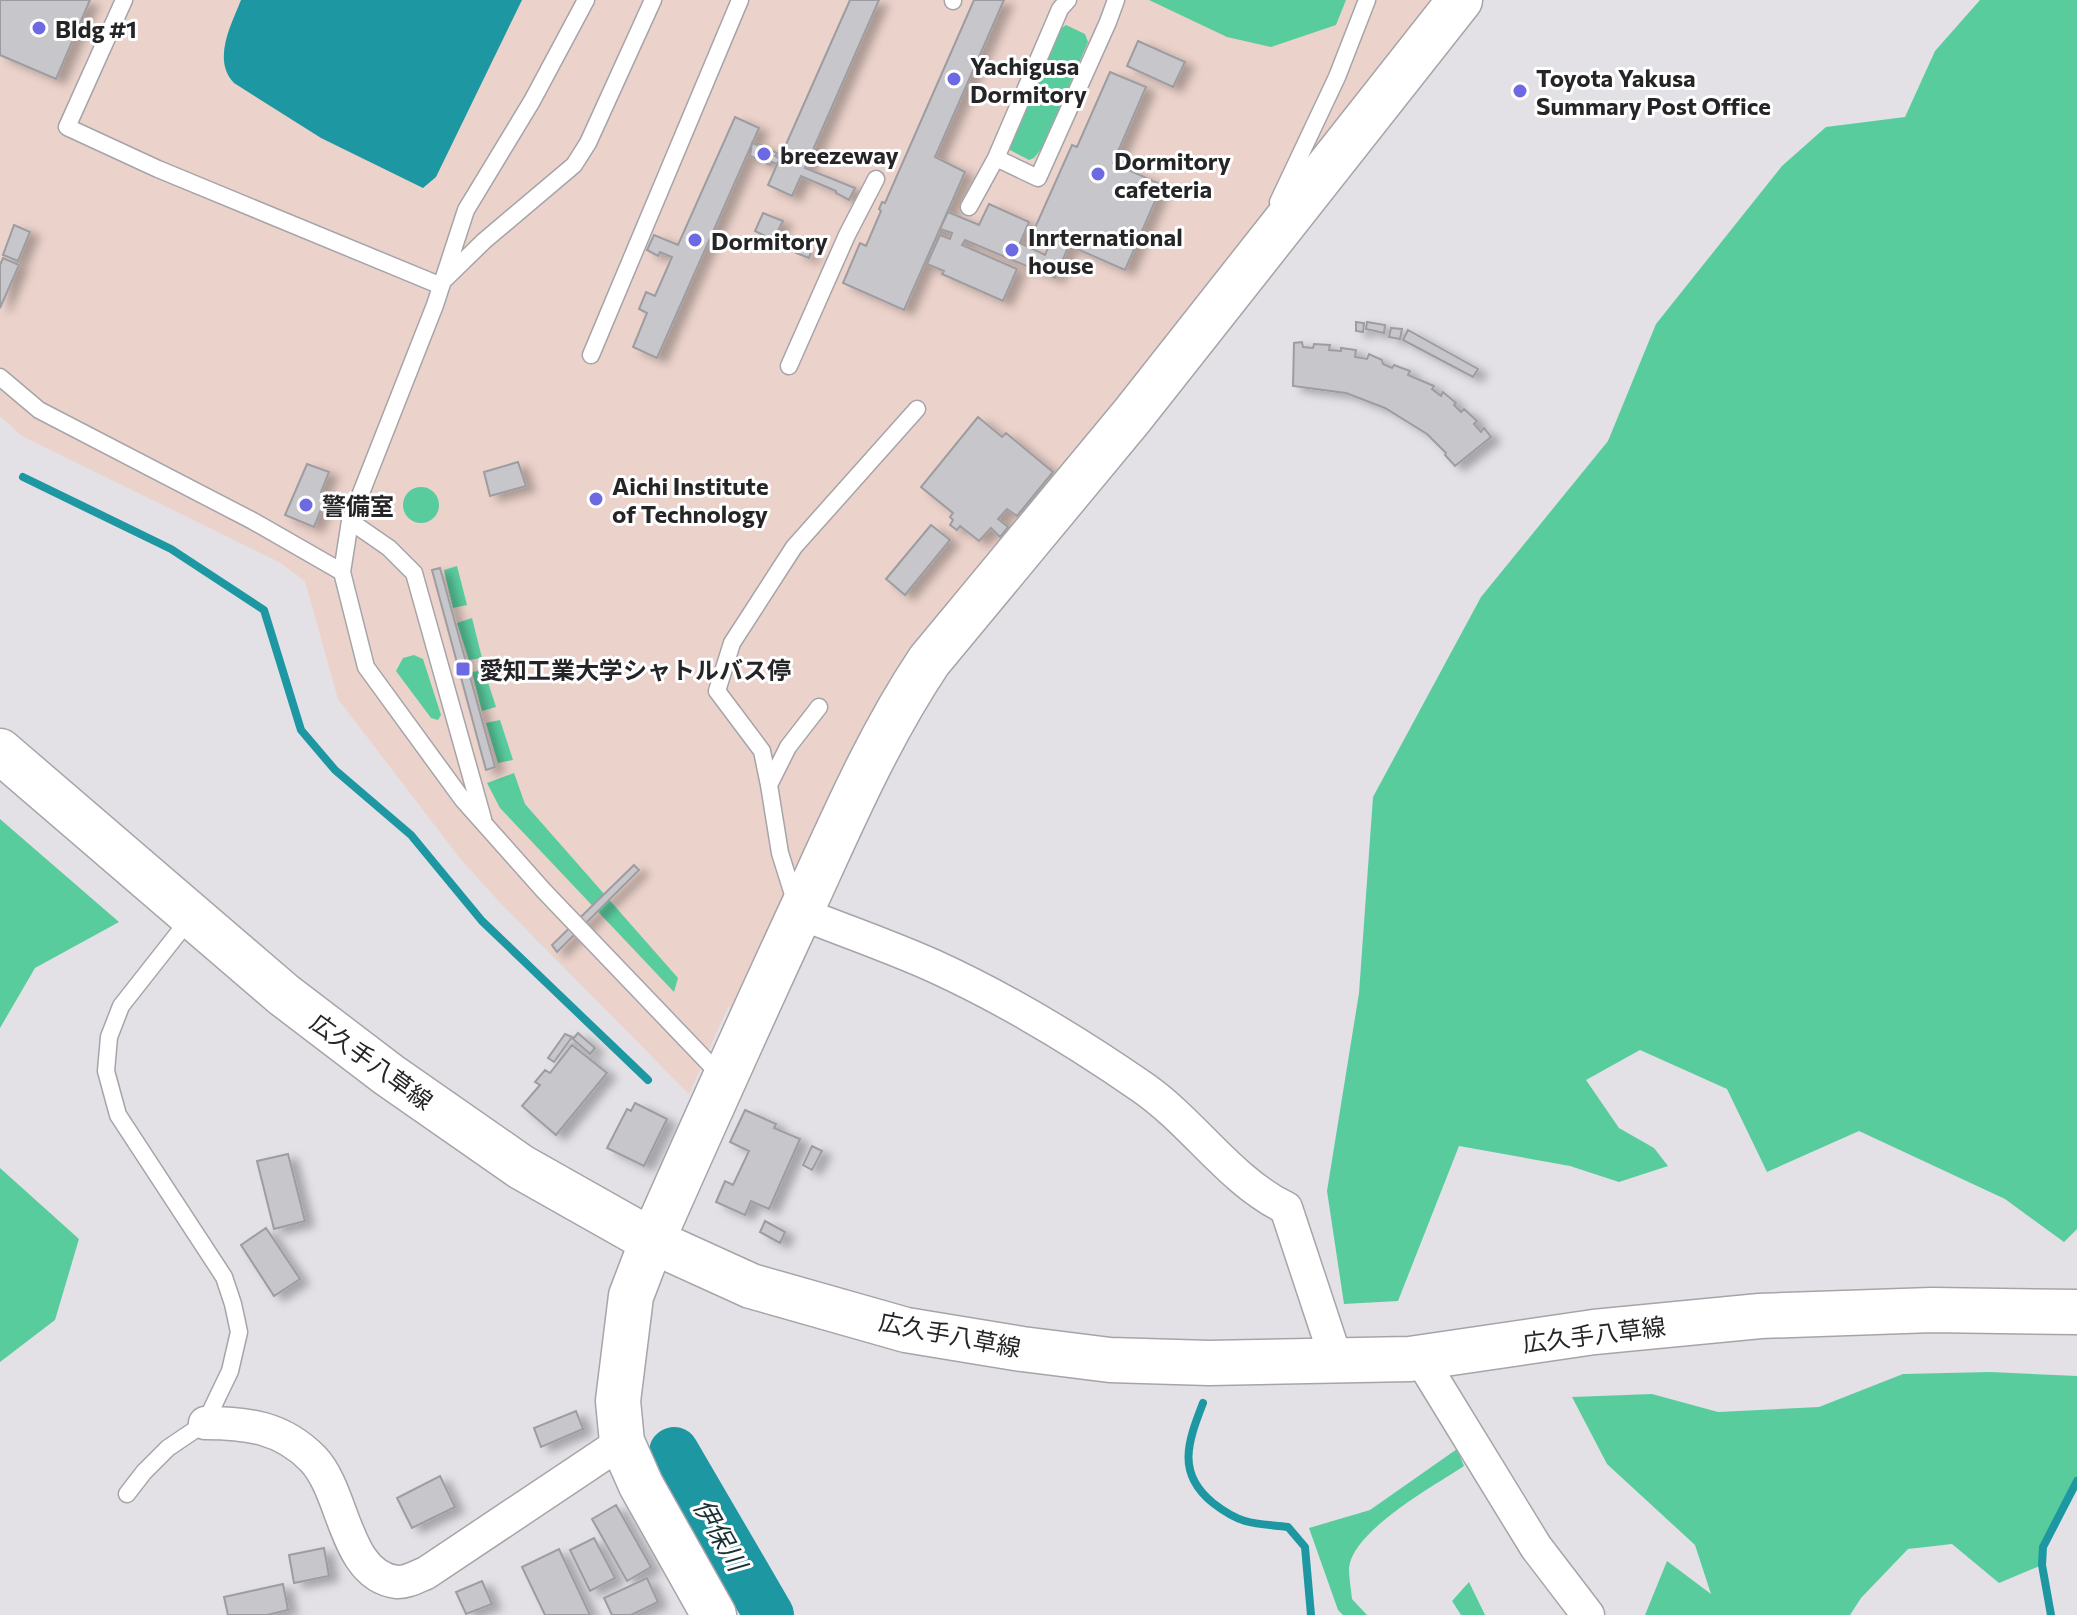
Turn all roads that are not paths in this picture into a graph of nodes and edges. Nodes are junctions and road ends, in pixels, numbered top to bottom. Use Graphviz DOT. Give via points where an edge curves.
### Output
graph roads {
  1 [pos="124,0"];
  2 [pos="586,0"];
  3 [pos="653,0"];
  4 [pos="740,0"];
  5 [pos="1068,0"];
  6 [pos="1116,0"];
  7 [pos="1367,0"];
  8 [pos="1460,0"];
  9 [pos="996,158"];
  10 [pos="876,179"];
  11 [pos="969,207"];
  12 [pos="1249,265"];
  13 [pos="439,285"];
  14 [pos="591,355"];
  15 [pos="789,366"];
  16 [pos="0,377"];
  17 [pos="917,409"];
  18 [pos="350,521"];
  19 [pos="342,572"];
  20 [pos="819,707"];
  21 [pos="0,751"];
  22 [pos="769,785"];
  23 [pos="484,824"];
  24 [pos="800,913"];
  25 [pos="192,916"];
  26 [pos="724,1079"];
  27 [pos="652,1241"];
  28 [pos="2077,1312"];
  29 [pos="1336,1359"];
  30 [pos="205,1423"];
  31 [pos="622,1442"];
  32 [pos="127,1494"];
  33 [pos="714,1615"];
  34 [pos="1588,1615"];
  1 -- 13 [label="lane" via="67,127"];
  2 -- 13 [label="lane" via="466,210"];
  3 -- 13 [label="lane" via="574,165"];
  4 -- 14 [label="lane"];
  5 -- 9 [label="lane"];
  6 -- 9 [label="lane" via="1038,178"];
  7 -- 12 [label="lane"];
  8 -- 12 [label="main road"];
  9 -- 11 [label="lane"];
  10 -- 15 [label="lane"];
  12 -- 24 [label="main road" via="929,661 874,754"];
  13 -- 18 [label="lane"];
  16 -- 19 [label="lane" via="39,410"];
  17 -- 22 [label="lane" via="794,547 732,643 717,691 762,751"];
  18 -- 19 [label="lane"];
  18 -- 23 [label="lane" via="414,573"];
  19 -- 23 [label="lane" via="366,667"];
  20 -- 22 [label="lane" via="788,747"];
  21 -- 25 [label="main road, 広久手八草線"];
  22 -- 24 [label="lane" via="780,853"];
  23 -- 26 [label="lane"];
  24 -- 26 [label="main road"];
  24 -- 29 [label="street" via="935,966 1008,1003 1146,1089 1262,1196 1286,1208"];
  25 -- 27 [label="main road, 広久手八草線" via="389,1075 521,1167"];
  25 -- 30 [label="lane" via="121,1006 109,1037 106,1071 118,1115 224,1277 233,1304 239,1332 230,1371"];
  26 -- 27 [label="main road"];
  27 -- 29 [label="main road, 広久手八草線" via="751,1286 906,1330 1110,1360"];
  27 -- 31 [label="main road" via="631,1296 618,1401"];
  28 -- 29 [label="main road, 広久手八草線" via="1760,1316 1594,1332 1436,1356"];
  29 -- 34 [label="street" via="1422,1361 1536,1547"];
  30 -- 31 [label="street" via="265,1428 314,1460 359,1557 378,1576 399,1582 426,1573"];
  30 -- 32 [label="lane" via="168,1448"];
  31 -- 33 [label="main road"];
}
